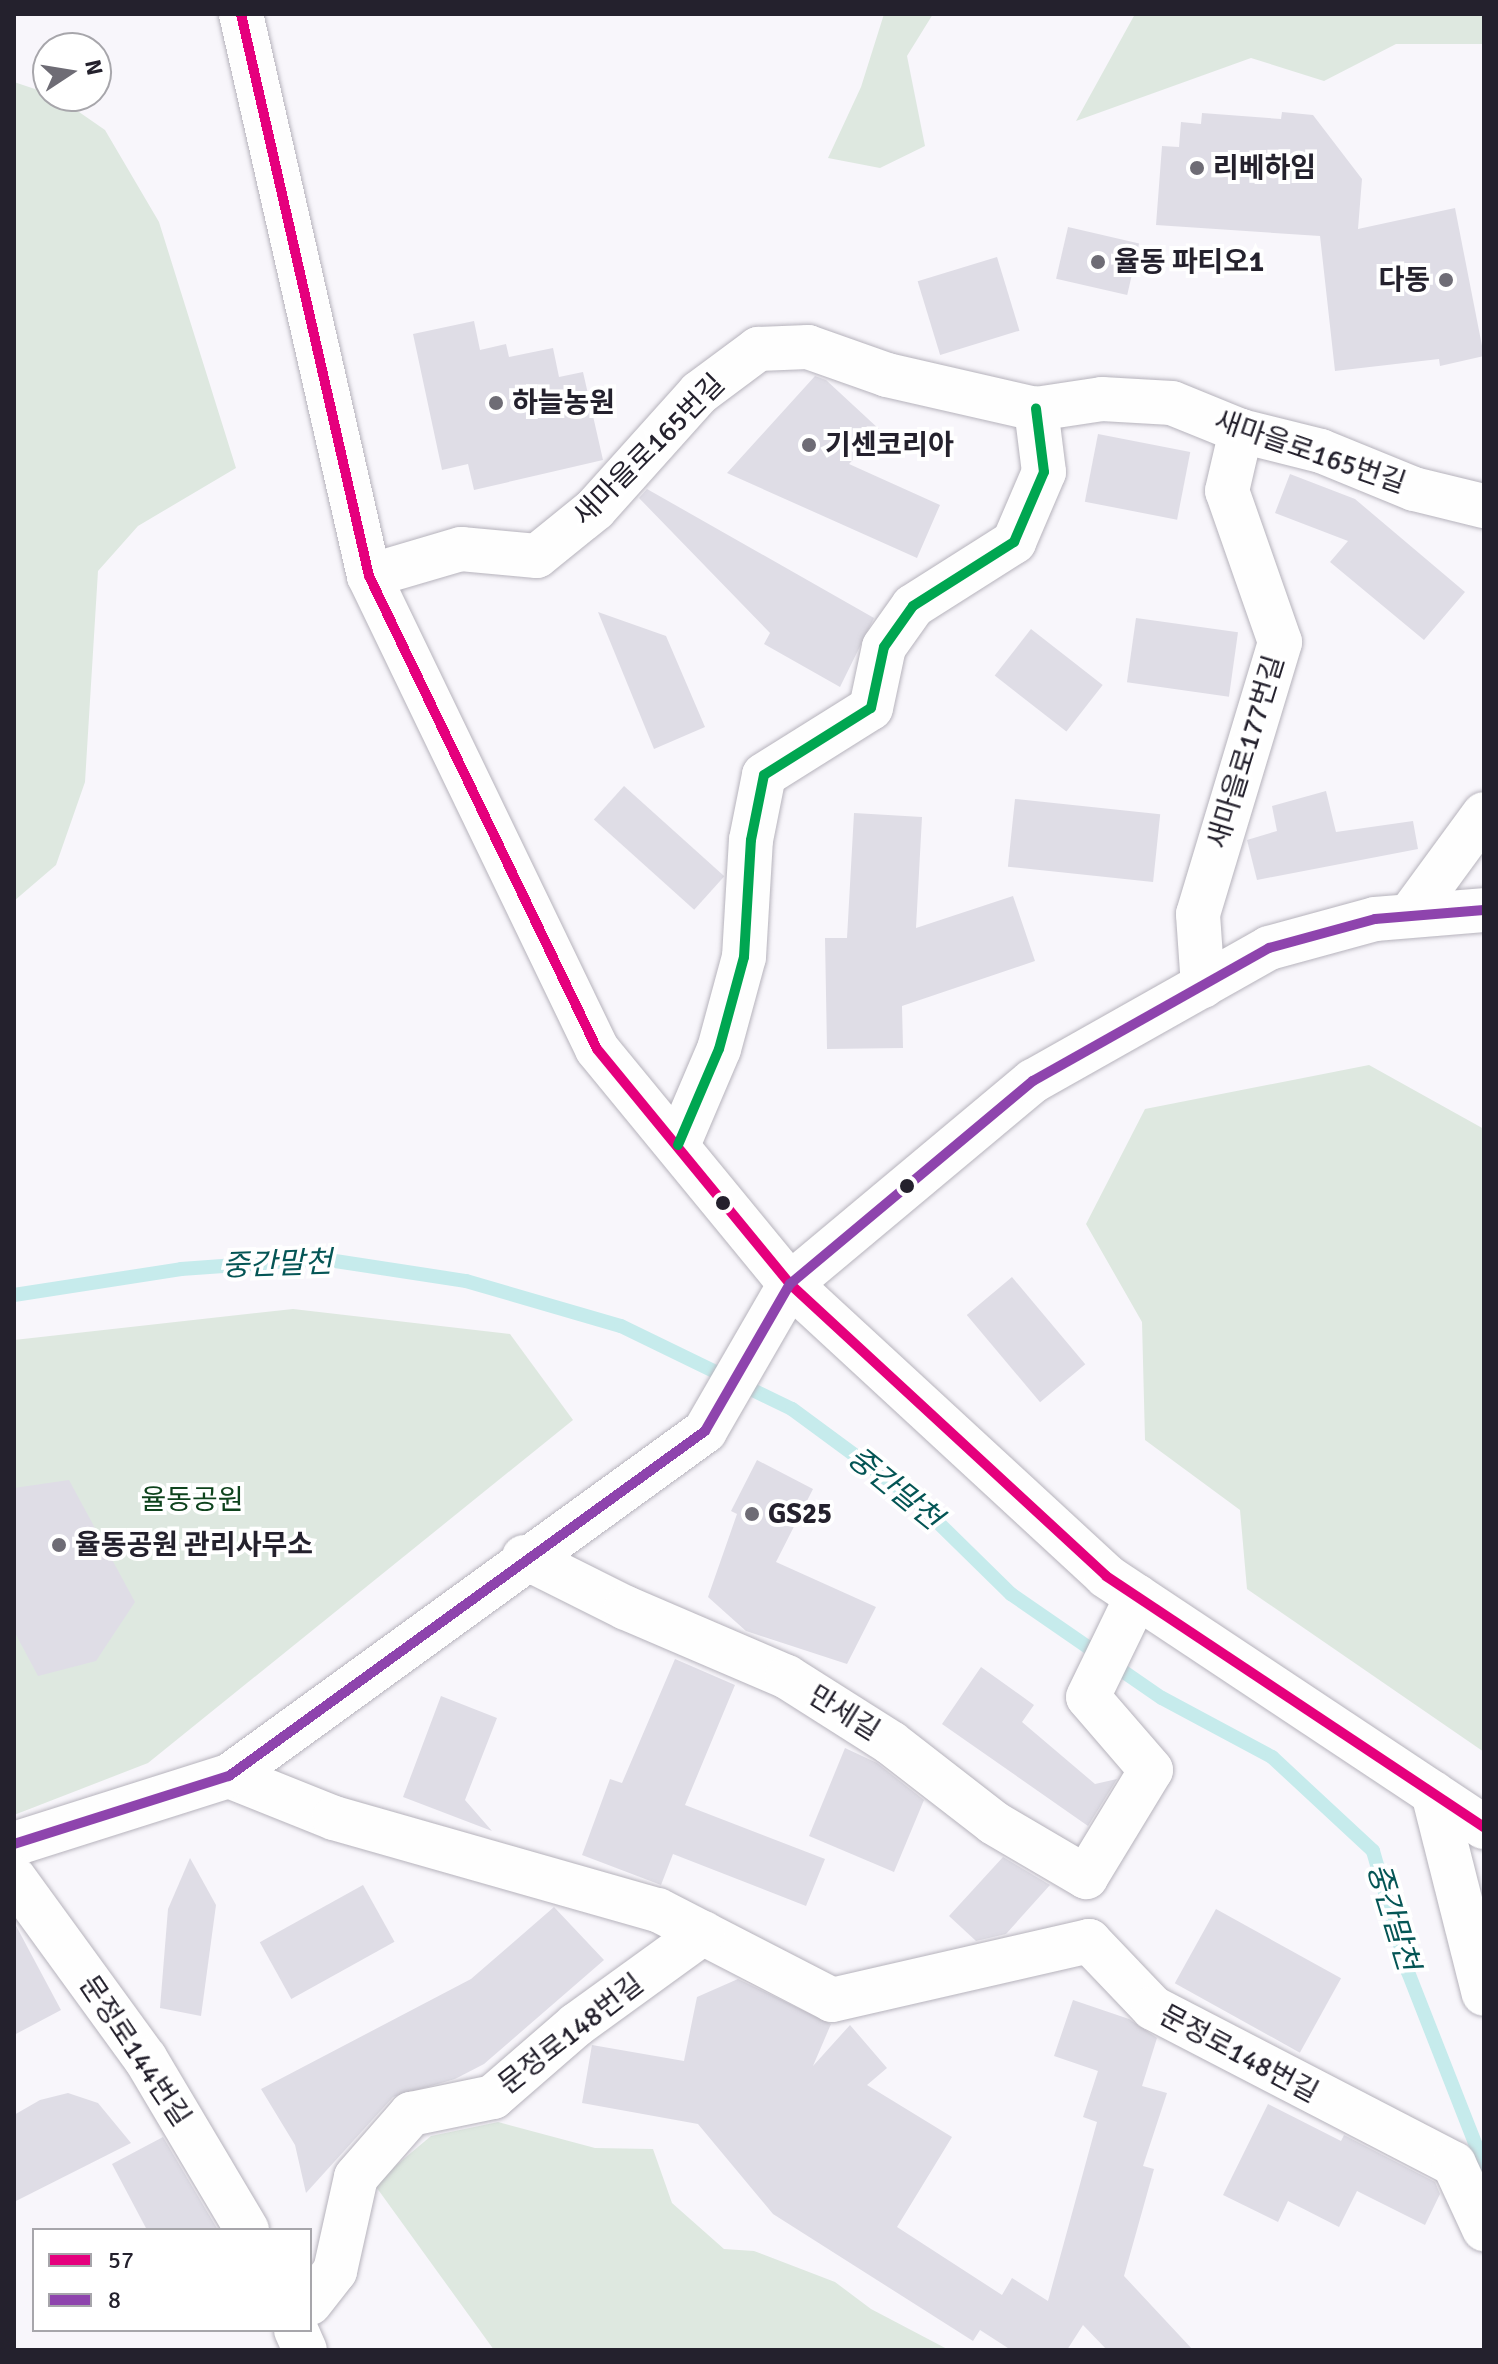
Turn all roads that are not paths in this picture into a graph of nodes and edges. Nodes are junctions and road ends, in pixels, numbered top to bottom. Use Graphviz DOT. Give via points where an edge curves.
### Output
graph roads {
  1 [pos="241,14"];
  2 [pos="1036,409"];
  3 [pos="1241,431"];
  4 [pos="1484,506"];
  5 [pos="369,576"];
  6 [pos="1484,814"];
  7 [pos="1484,910"];
  8 [pos="1410,915"];
  9 [pos="1203,986"];
  10 [pos="678,1145"];
  11 [pos="790,1284"];
  12 [pos="524,1557"];
  13 [pos="1128,1615"];
  14 [pos="229,1776"];
  15 [pos="1433,1793"];
  16 [pos="1484,1827"];
  17 [pos="14,1844"];
  18 [pos="1086,1877"];
  19 [pos="14,1878"];
  20 [pos="703,1933"];
  21 [pos="1089,1941"];
  22 [pos="1484,1994"];
  23 [pos="246,2228"];
  24 [pos="1484,2229"];
  25 [pos="312,2300"];
  1 -- 5 [label="street"];
  2 -- 3 [label="street, 새마을로165번길" via="1102,399 1172,403"];
  2 -- 5 [label="street, 새마을로165번길" via="887,375 808,347 758,349 699,393 595,509 537,556 461,549"];
  2 -- 10 [label="street" via="1044,472 1014,542 913,606 884,647 871,708 764,775 751,840 744,957 719,1049"];
  3 -- 4 [label="street, 새마을로165번길" via="1321,451 1414,489"];
  3 -- 9 [label="street, 새마을로177번길" via="1227,491 1280,642 1198,914"];
  5 -- 10 [label="street" via="597,1049"];
  6 -- 8 [label="street"];
  7 -- 8 [label="street"];
  8 -- 9 [label="street" via="1375,919 1269,948"];
  9 -- 11 [label="street" via="1033,1081"];
  10 -- 11 [label="street"];
  11 -- 12 [label="street" via="705,1431"];
  11 -- 13 [label="street" via="1106,1576"];
  12 -- 14 [label="street"];
  12 -- 18 [label="street, 만세길" via="626,1608 787,1677 891,1743 994,1823"];
  13 -- 15 [label="street"];
  13 -- 18 [label="street" via="1088,1697 1151,1770"];
  14 -- 17 [label="street"];
  14 -- 20 [label="street" via="334,1818 658,1910"];
  15 -- 16 [label="street"];
  15 -- 22 [label="street"];
  18 -- 21 [label="street"];
  19 -- 23 [label="street, 문정로144번길" via="145,2058"];
  20 -- 21 [label="street" via="832,2000"];
  20 -- 25 [label="street, 문정로148번길" via="576,2025 493,2097 411,2114 356,2177 335,2271"];
  21 -- 24 [label="street, 문정로148번길" via="1153,2008 1454,2164"];
}
